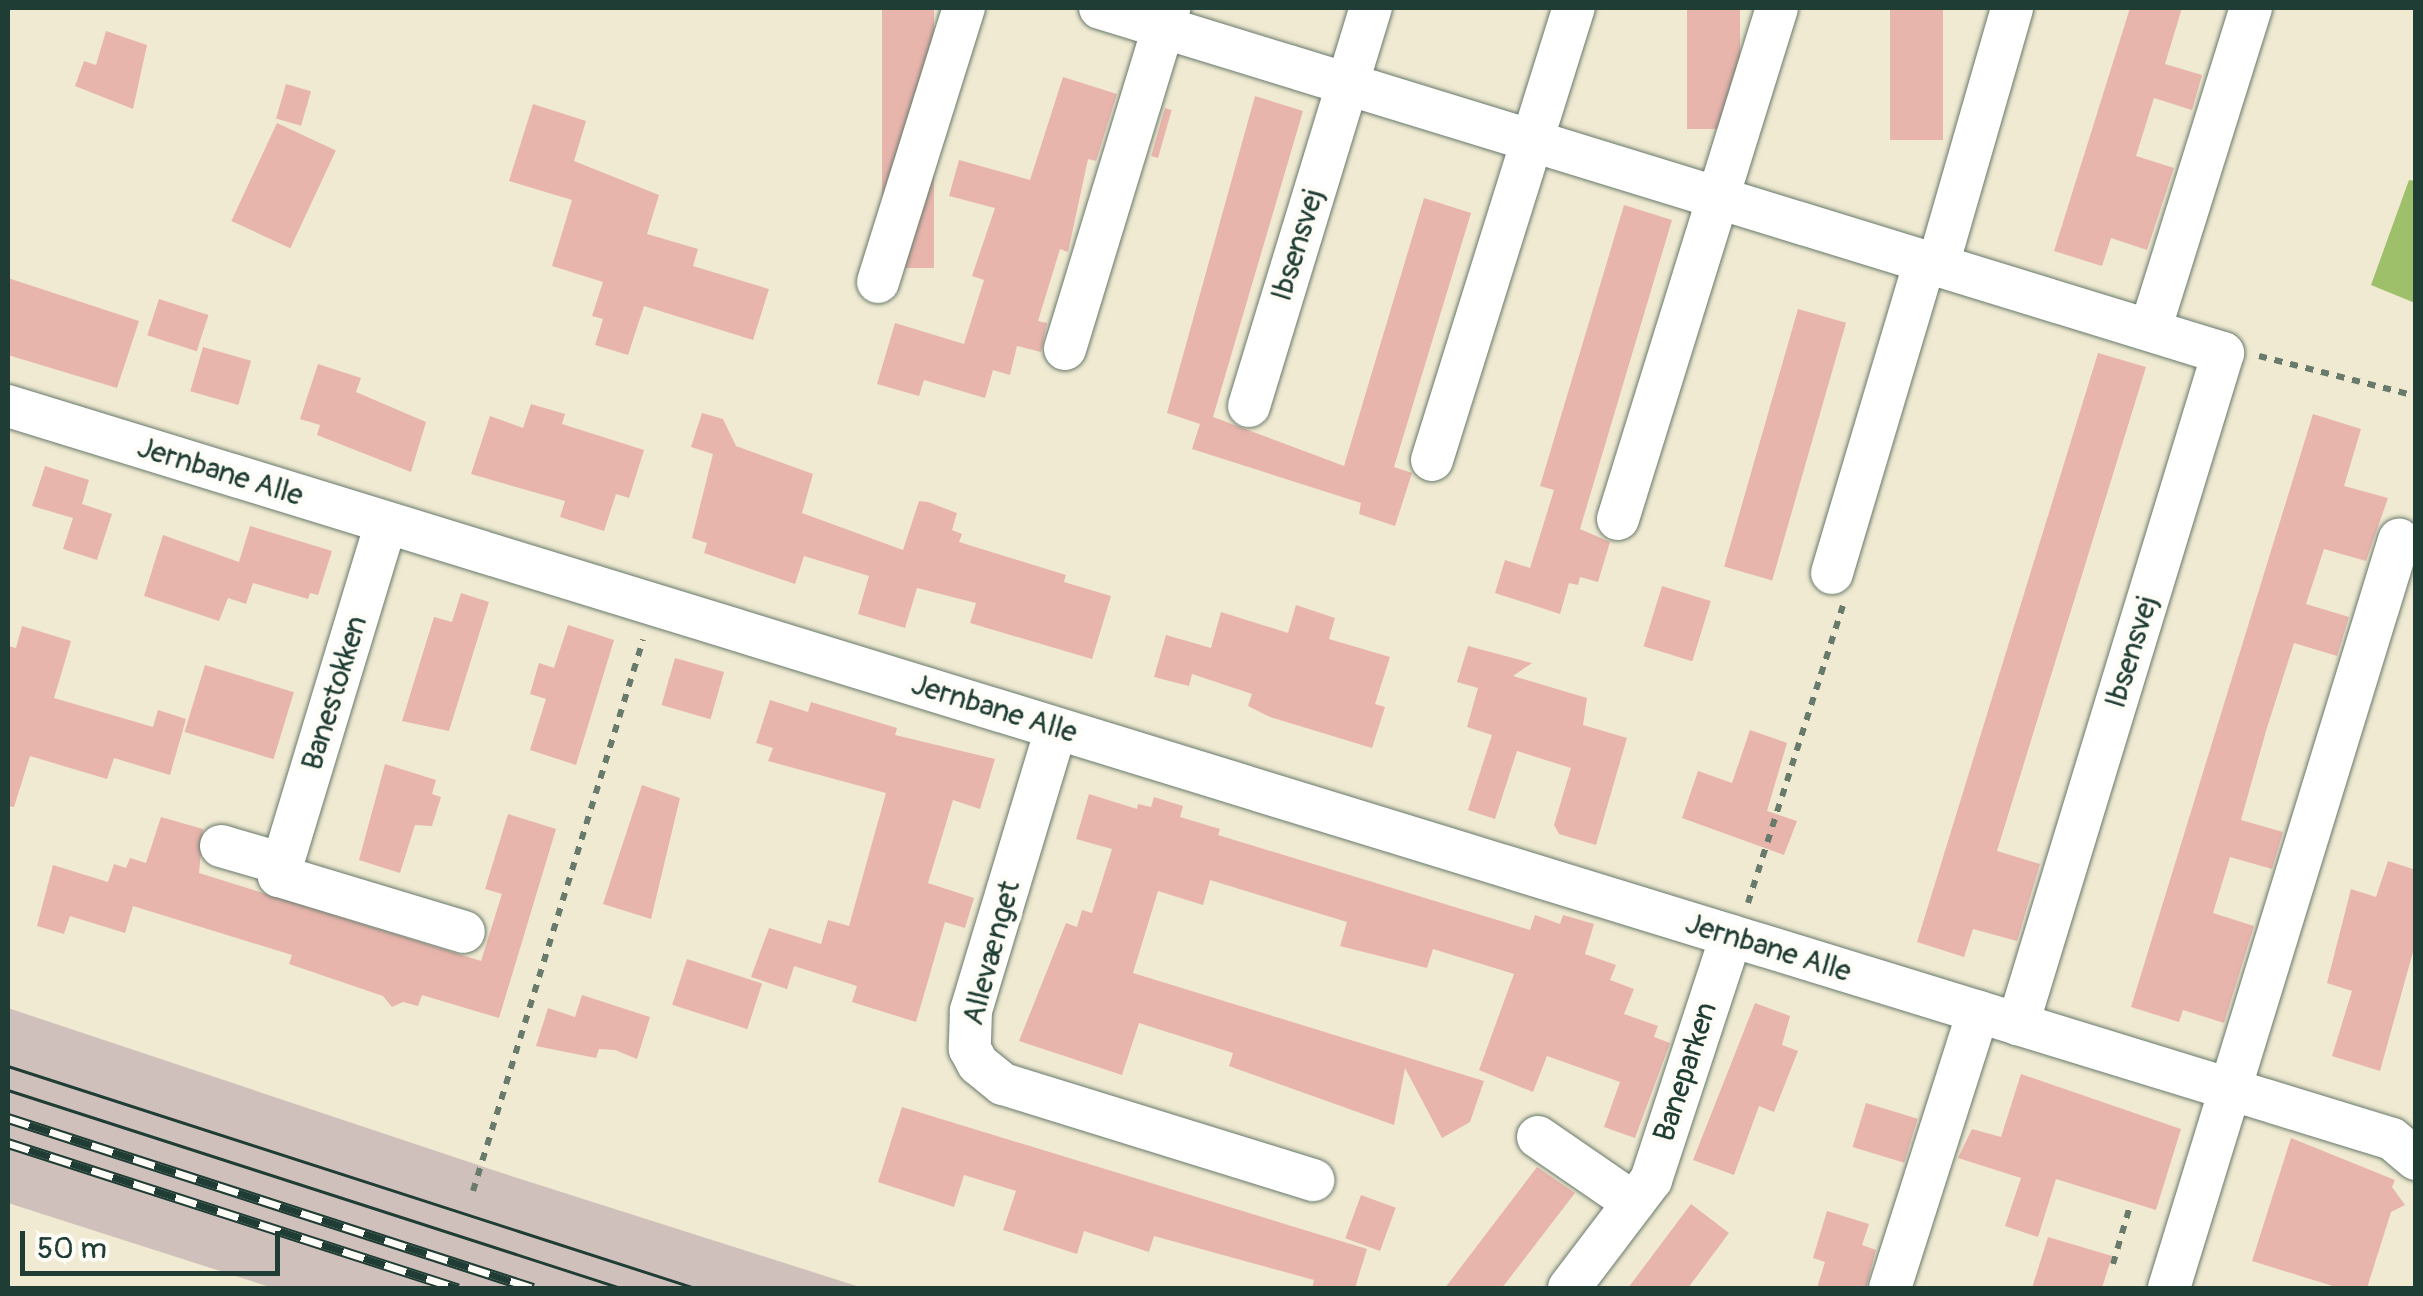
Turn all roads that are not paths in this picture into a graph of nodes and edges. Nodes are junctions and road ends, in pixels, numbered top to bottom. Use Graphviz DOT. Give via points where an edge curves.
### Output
graph roads {
  1 [pos="964,8"];
  2 [pos="1100,8"];
  3 [pos="1372,8"];
  4 [pos="1574,8"];
  5 [pos="1777,8"];
  6 [pos="2012,8"];
  7 [pos="2250,8"];
  8 [pos="1166,17"];
  9 [pos="1348,84"];
  10 [pos="1533,141"];
  11 [pos="1718,198"];
  12 [pos="1931,264"];
  13 [pos="878,282"];
  14 [pos="2150,330"];
  15 [pos="1065,348"];
  16 [pos="1249,406"];
  17 [pos="8,409"];
  18 [pos="1432,460"];
  19 [pos="1618,520"];
  20 [pos="386,523"];
  21 [pos="2398,540"];
  22 [pos="1835,558"];
  23 [pos="1056,728"];
  24 [pos="221,846"];
  25 [pos="283,864"];
  26 [pos="464,932"];
  27 [pos="1733,937"];
  28 [pos="1978,1012"];
  29 [pos="2018,1024"];
  30 [pos="2234,1090"];
  31 [pos="1538,1138"];
  32 [pos="2416,1158"];
  33 [pos="1314,1180"];
  34 [pos="1634,1203"];
  35 [pos="1569,1288"];
  36 [pos="1890,1288"];
  37 [pos="2169,1288"];
  1 -- 13 [label="street"];
  2 -- 8 [label="street"];
  3 -- 9 [label="street, Ibsensvej"];
  4 -- 10 [label="street"];
  5 -- 11 [label="street"];
  6 -- 12 [label="street"];
  7 -- 14 [label="street"];
  8 -- 9 [label="street"];
  8 -- 15 [label="street"];
  9 -- 10 [label="street"];
  9 -- 16 [label="street, Ibsensvej"];
  10 -- 11 [label="street"];
  10 -- 18 [label="street"];
  11 -- 12 [label="street"];
  11 -- 19 [label="street"];
  12 -- 14 [label="street"];
  12 -- 22 [label="street"];
  14 -- 29 [label="street, Ibsensvej" via="2223,353"];
  17 -- 20 [label="street, Jernbane Alle"];
  20 -- 23 [label="street, Jernbane Alle"];
  20 -- 25 [label="street, Banestokken"];
  21 -- 30 [label="street"];
  23 -- 27 [label="street, Jernbane Alle"];
  23 -- 33 [label="street, Allevænget" via="971,1010 970,1049 978,1064 1003,1084"];
  24 -- 25 [label="street"];
  25 -- 26 [label="street" via="280,876"];
  27 -- 28 [label="street, Jernbane Alle"];
  27 -- 34 [label="street, Baneparken" via="1651,1180"];
  28 -- 29 [label="street, Jernbane Alle"];
  28 -- 36 [label="street"];
  29 -- 30 [label="street, Jernbane Alle"];
  30 -- 32 [label="street, Jernbane Alle" via="2402,1143"];
  30 -- 37 [label="street"];
  31 -- 34 [label="street"];
  34 -- 35 [label="street, Baneparken"];
}
